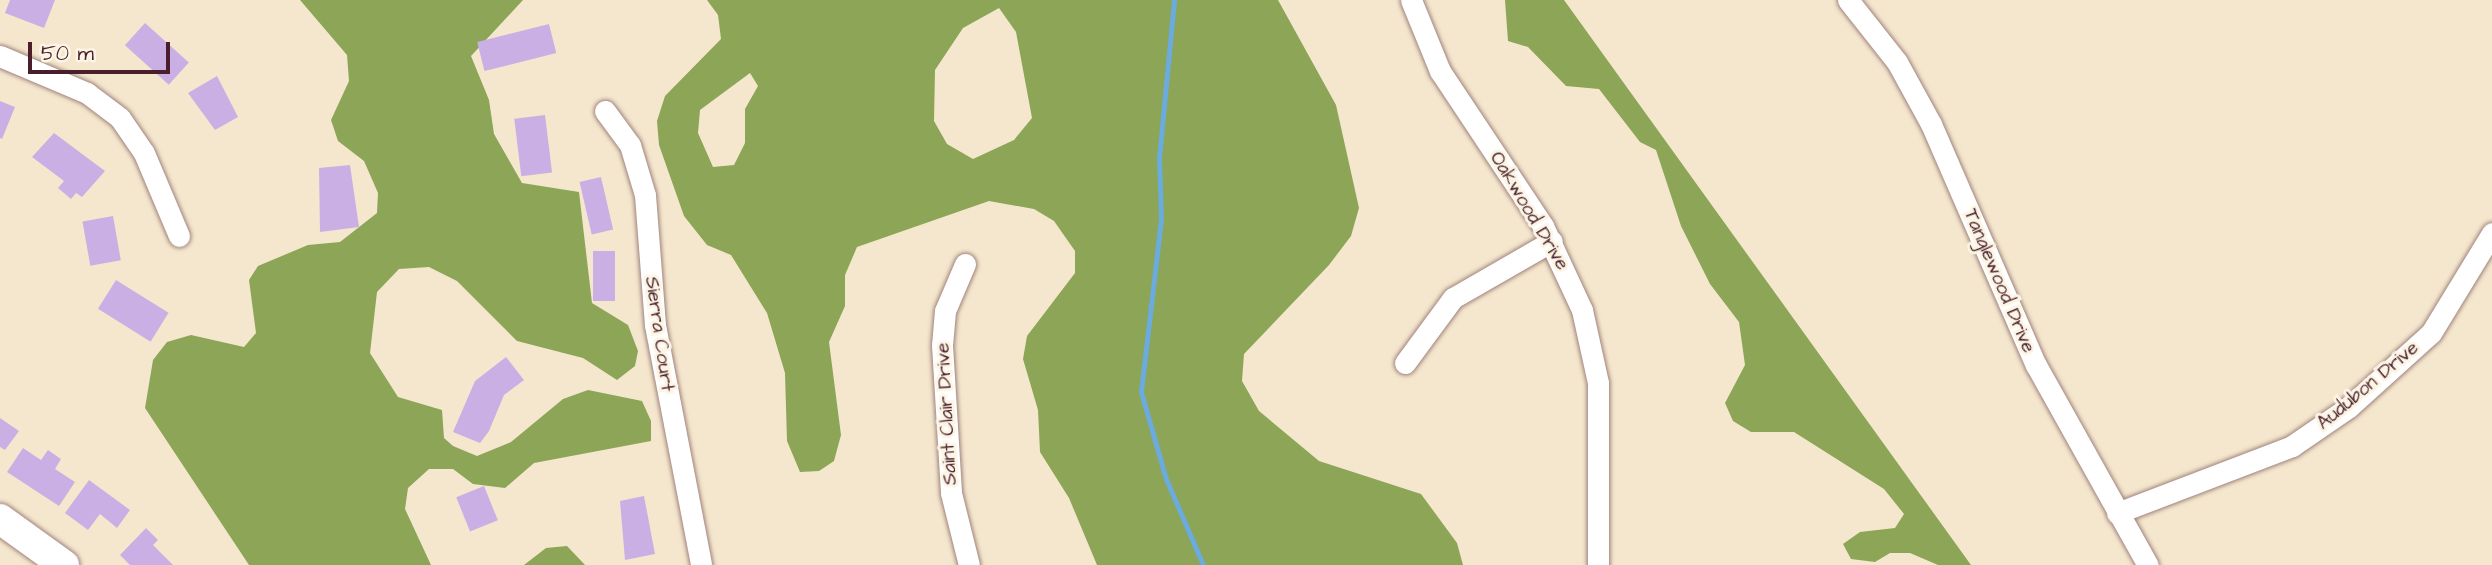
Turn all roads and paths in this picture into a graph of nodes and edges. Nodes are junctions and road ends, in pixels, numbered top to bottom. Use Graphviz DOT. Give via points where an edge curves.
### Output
graph roads {
  1 [pos="1411,0"];
  2 [pos="1848,0"];
  3 [pos="0,57"];
  4 [pos="605,111"];
  5 [pos="2492,233"];
  6 [pos="179,236"];
  7 [pos="1552,241"];
  8 [pos="965,264"];
  9 [pos="1405,363"];
  10 [pos="2117,513"];
  11 [pos="0,519"];
  12 [pos="64,565"];
  13 [pos="701,565"];
  14 [pos="969,565"];
  15 [pos="1598,565"];
  16 [pos="2148,565"];
  1 -- 7 [label="street, Oakwood Drive" via="1440,71"];
  2 -- 10 [label="street, Tanglewood Drive" via="1897,62 1931,124 2036,365"];
  3 -- 6 [label="street" via="87,93 120,118 144,153"];
  4 -- 13 [label="street, Sierra Court" via="631,145 645,195 655,325"];
  5 -- 10 [label="street, Audubon Drive" via="2442,320 2349,407 2292,446"];
  7 -- 9 [label="street" via="1453,298"];
  7 -- 15 [label="street, Oakwood Drive" via="1582,310 1598,383"];
  8 -- 14 [label="street, Saint Clair Drive" via="945,312 942,345 951,493"];
  10 -- 16 [label="street, Tanglewood Drive"];
  11 -- 12 [label="street"];
}
